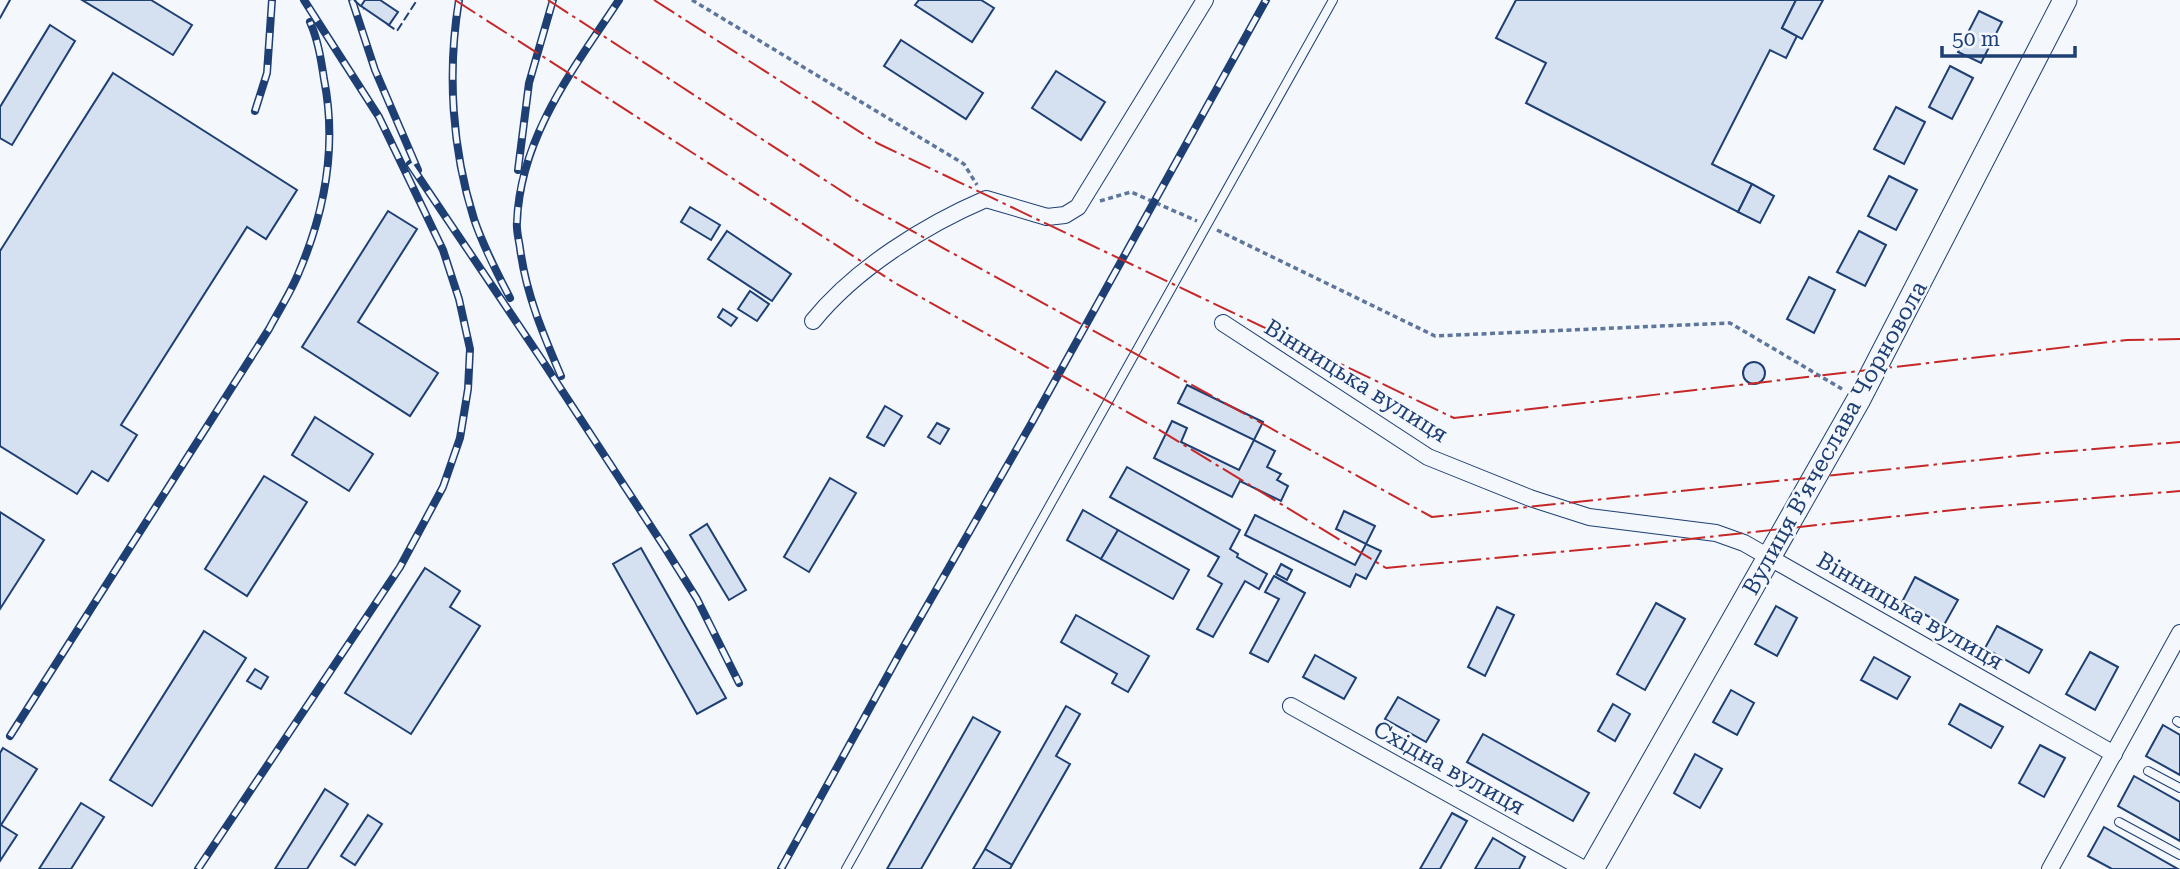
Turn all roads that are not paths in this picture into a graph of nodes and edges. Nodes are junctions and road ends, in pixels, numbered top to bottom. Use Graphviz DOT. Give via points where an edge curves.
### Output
graph roads {
  1 [pos="1205,0"];
  2 [pos="1333,0"];
  3 [pos="2065,0"];
  4 [pos="813,321"];
  5 [pos="1223,323"];
  6 [pos="1771,557"];
  7 [pos="2180,633"];
  8 [pos="1291,706"];
  9 [pos="2114,754"];
  10 [pos="2148,771"];
  11 [pos="2180,789"];
  12 [pos="2119,822"];
  13 [pos="2180,855"];
  14 [pos="846,869"];
  15 [pos="1584,869"];
  16 [pos="1592,869"];
  17 [pos="2050,869"];
  1 -- 4 [label="street" via="1078,207 1065,215 1047,217 986,198 950,214 889,252 827,303"];
  2 -- 14 [label="lane"];
  3 -- 6 [label="street, Вулиця Вʼячеслава Чорновола" via="1859,399"];
  5 -- 6 [label="street, Вінницька вулиця" via="1428,457 1589,517 1716,533"];
  6 -- 9 [label="street, Вінницька вулиця"];
  6 -- 16 [label="street, Вулиця Вʼячеслава Чорновола"];
  7 -- 9 [label="street"];
  8 -- 15 [label="street, Східна вулиця"];
  9 -- 17 [label="street"];
  10 -- 11 [label="lane"];
  12 -- 13 [label="lane"];
}
